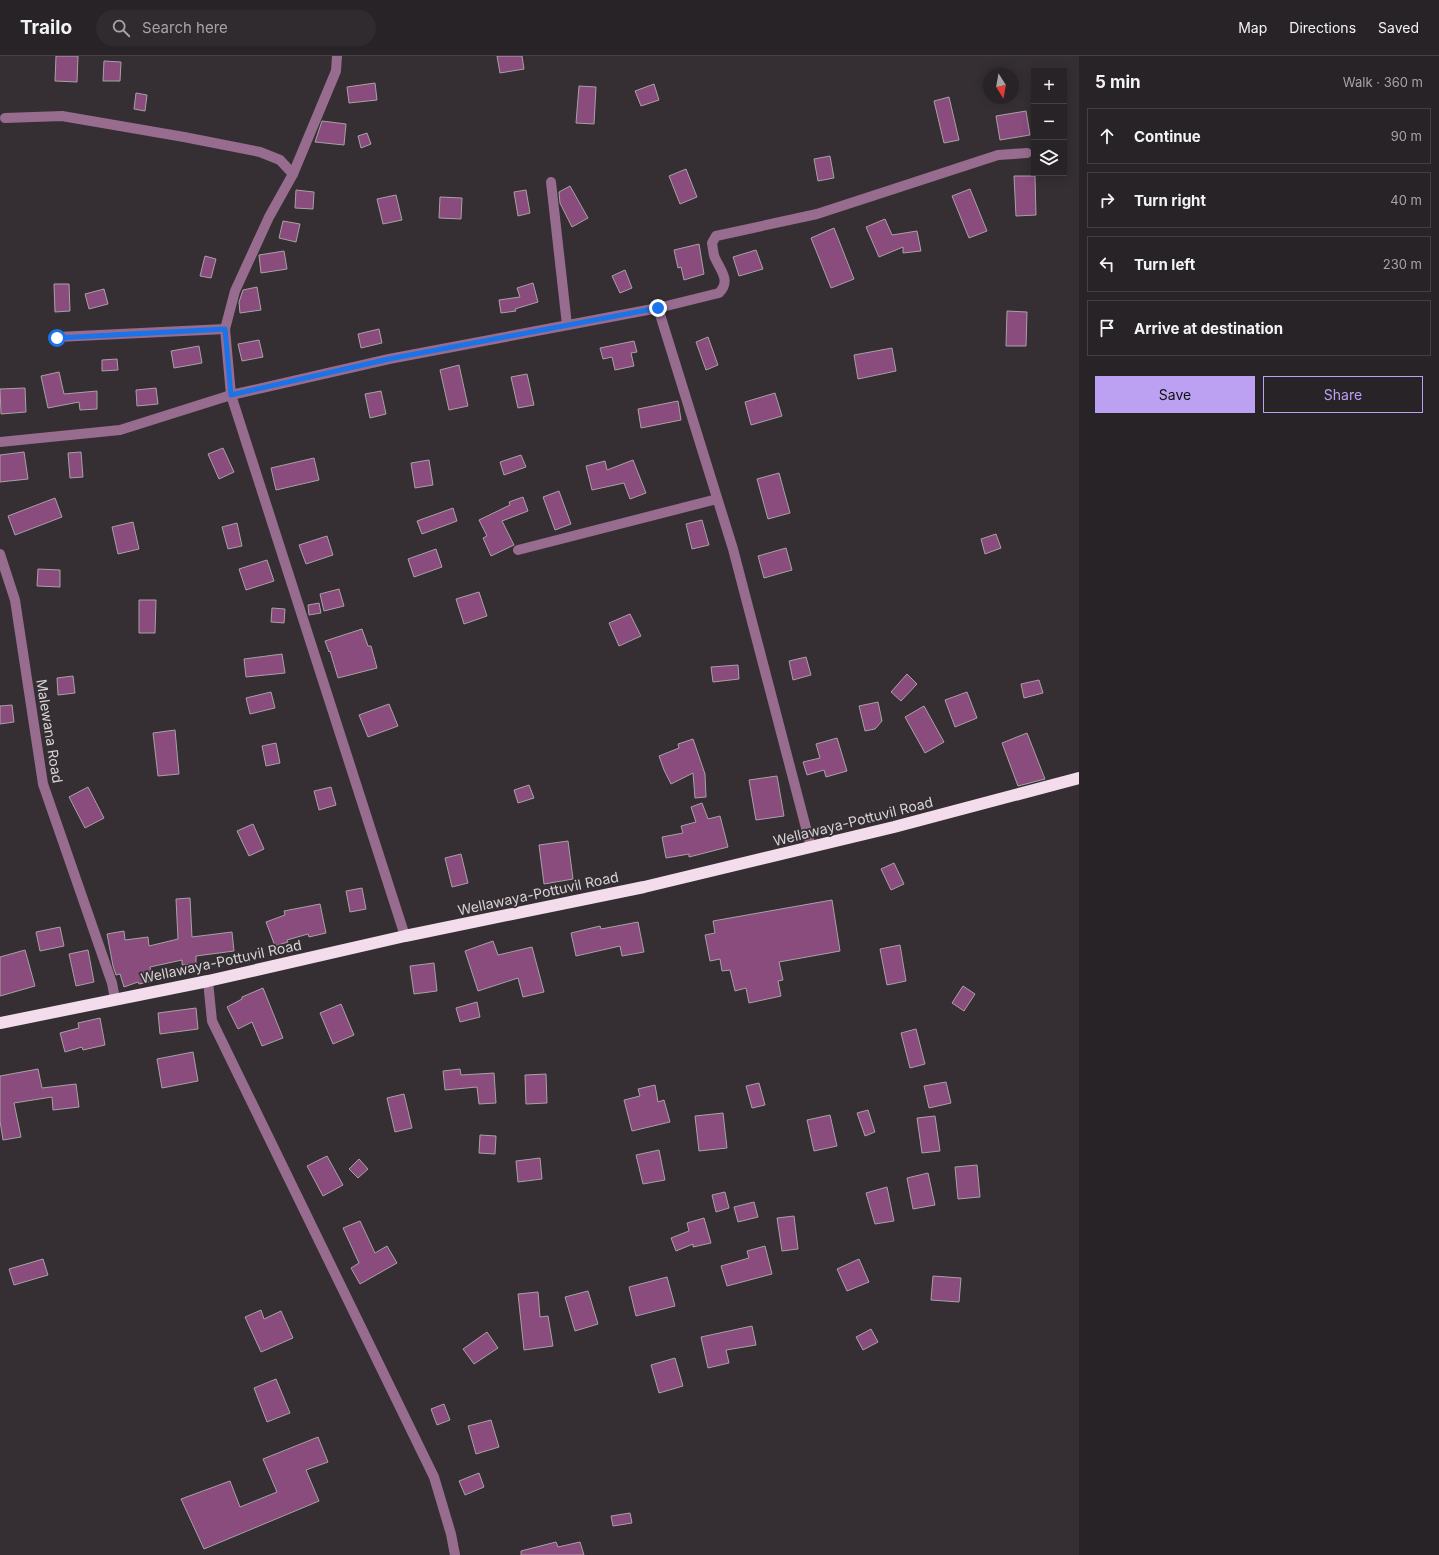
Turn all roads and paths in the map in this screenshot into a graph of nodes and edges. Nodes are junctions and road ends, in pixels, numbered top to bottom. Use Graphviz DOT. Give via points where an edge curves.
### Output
graph roads {
  1 [pos="336,56"];
  2 [pos="4,118"];
  3 [pos="1027,153"];
  4 [pos="293,174"];
  5 [pos="551,182"];
  6 [pos="658,308"];
  7 [pos="567,325"];
  8 [pos="225,329"];
  9 [pos="57,338"];
  10 [pos="231,395"];
  11 [pos="0,442"];
  12 [pos="717,499"];
  13 [pos="518,550"];
  14 [pos="0,554"];
  15 [pos="1079,778"];
  16 [pos="811,847"];
  17 [pos="405,936"];
  18 [pos="208,980"];
  19 [pos="115,999"];
  20 [pos="0,1023"];
  21 [pos="455,1555"];
  1 -- 4 [label="street" via="336,71"];
  2 -- 4 [label="street" via="62,116 184,136 260,152 280,160"];
  3 -- 6 [label="street" via="998,154 816,214 716,236 712,242 713,250 726,279 724,288 719,293"];
  4 -- 8 [label="street" via="269,217 235,291"];
  5 -- 7 [label="street"];
  6 -- 7 [label="street"];
  6 -- 12 [label="street"];
  7 -- 10 [label="street" via="389,359"];
  8 -- 9 [label="street"];
  8 -- 10 [label="street"];
  10 -- 11 [label="street" via="120,430"];
  10 -- 17 [label="street"];
  12 -- 13 [label="street"];
  12 -- 16 [label="street" via="733,549"];
  14 -- 19 [label="street, Malewana Road" via="15,600 43,784 112,983"];
  15 -- 16 [label="highway, Wellawaya-Pottuvil Road"];
  16 -- 17 [label="highway, Wellawaya-Pottuvil Road" via="644,887"];
  17 -- 18 [label="highway, Wellawaya-Pottuvil Road"];
  18 -- 19 [label="highway, Wellawaya-Pottuvil Road"];
  18 -- 21 [label="street" via="212,1021 434,1477"];
  19 -- 20 [label="highway, Wellawaya-Pottuvil Road"];
}
